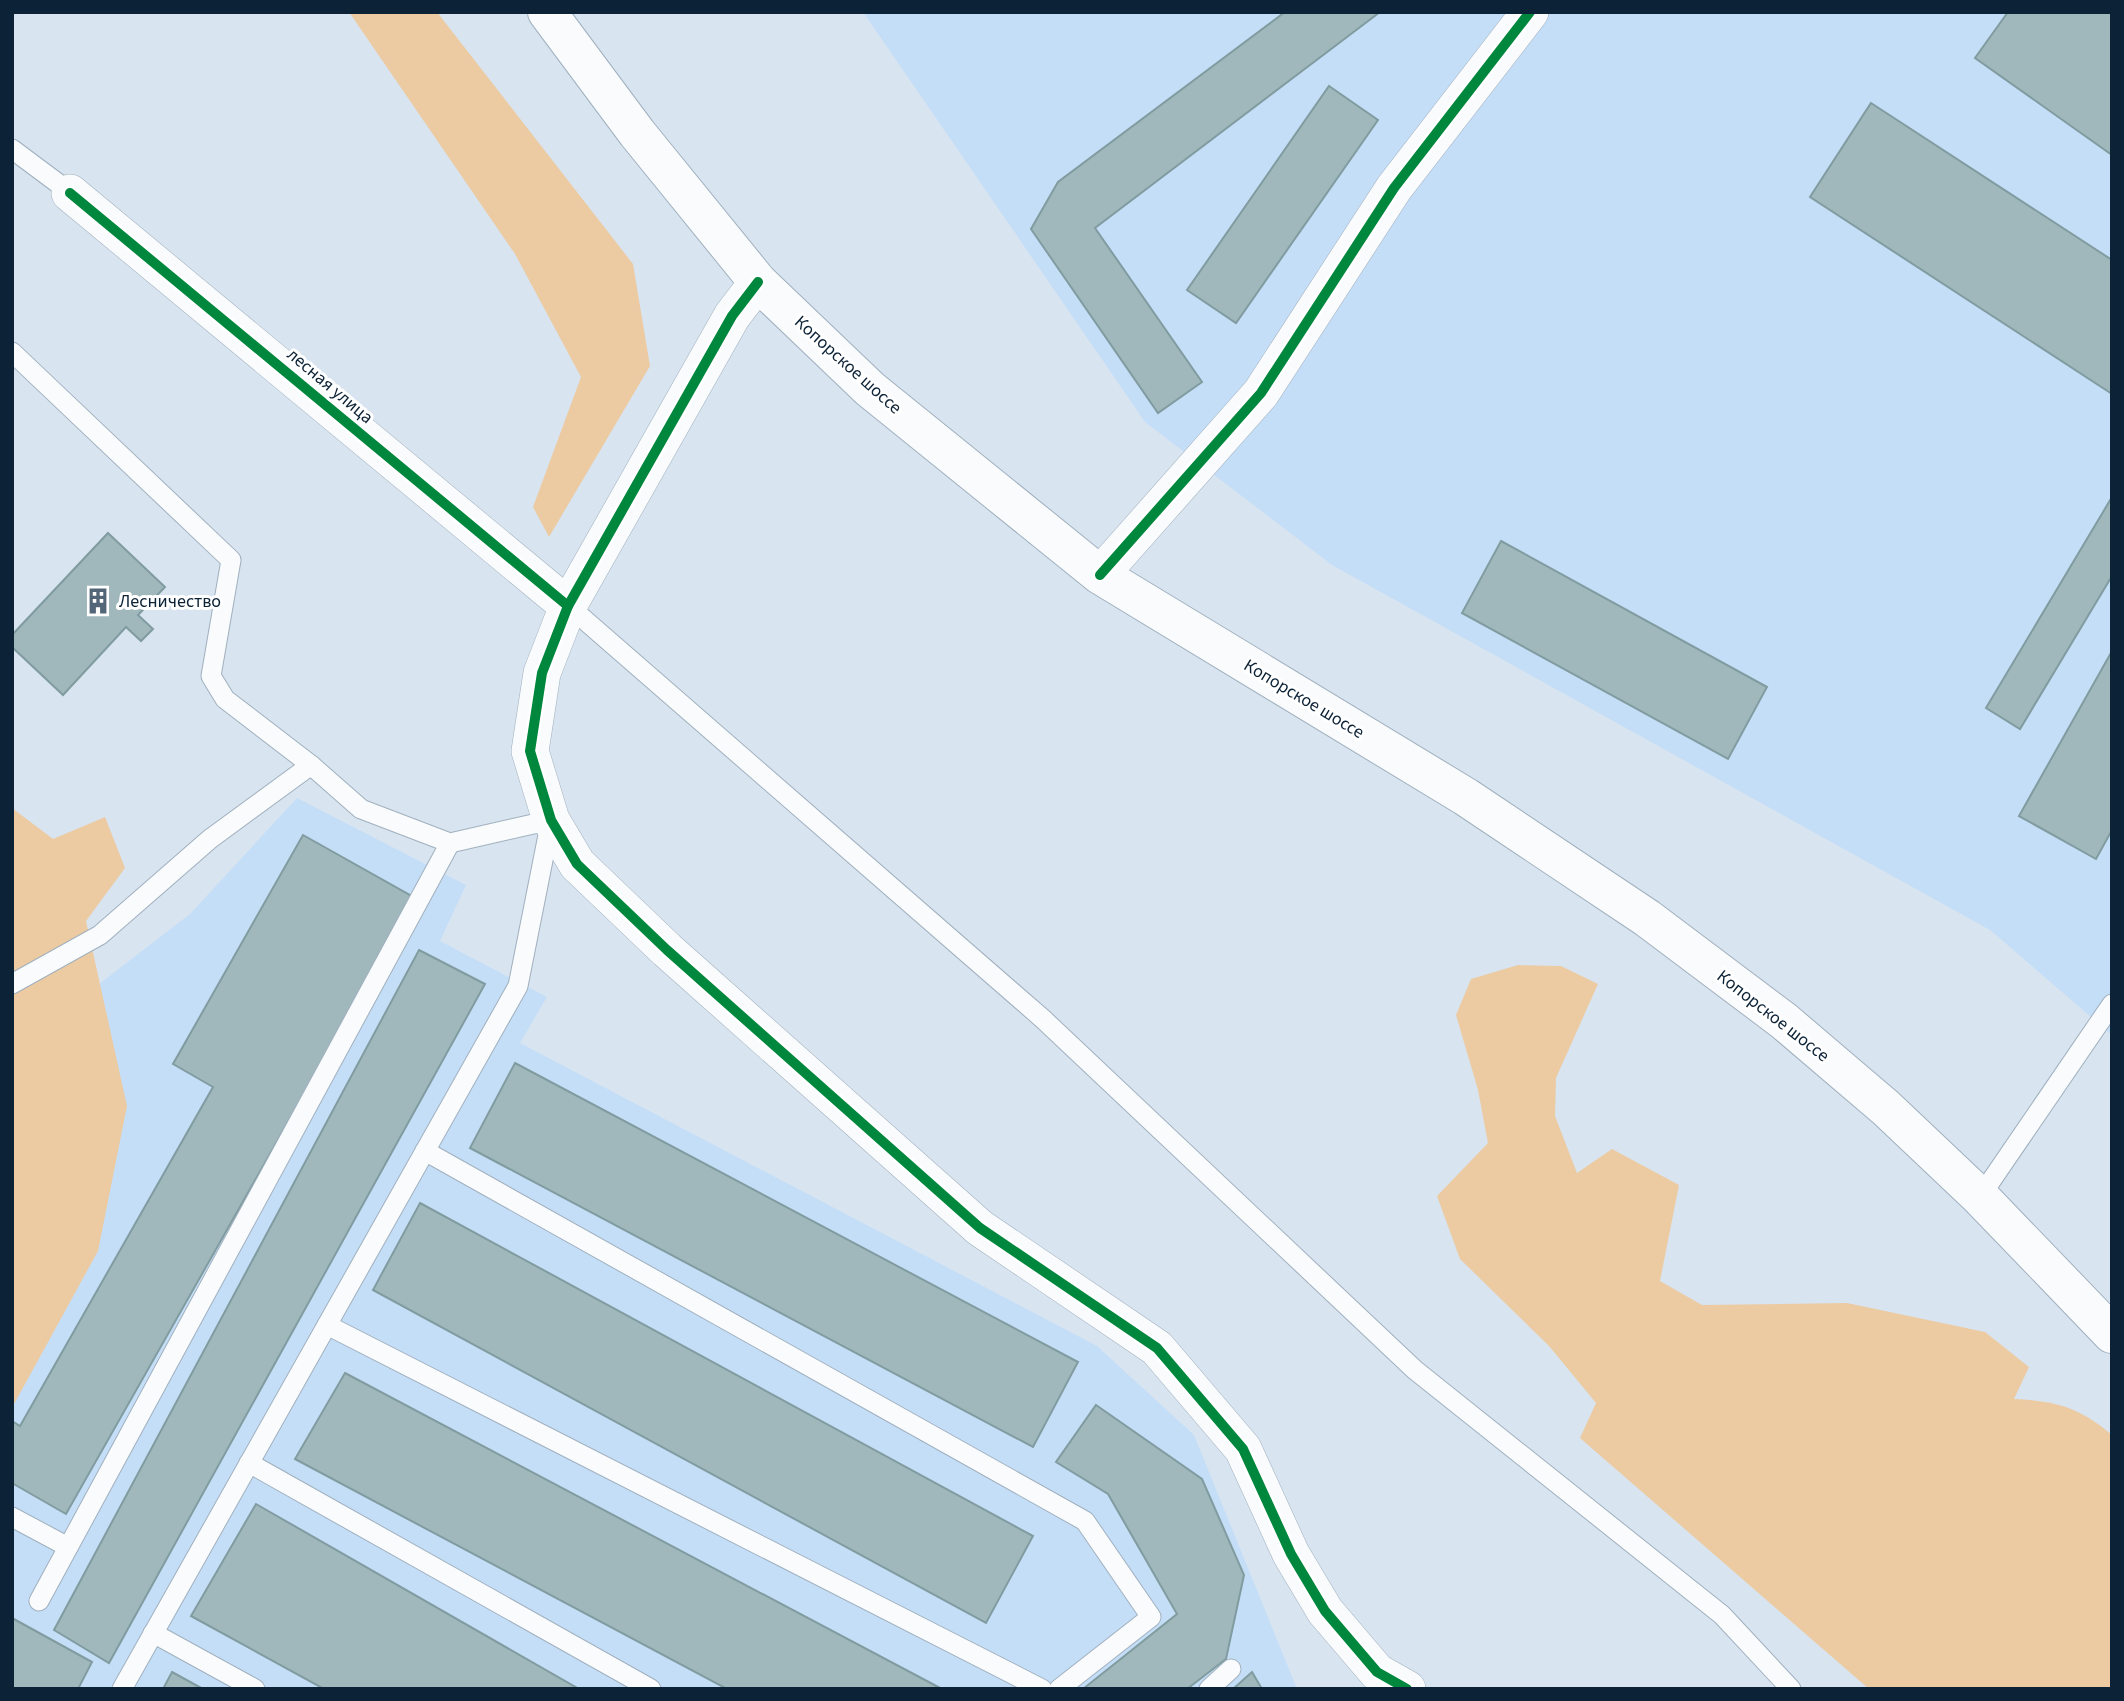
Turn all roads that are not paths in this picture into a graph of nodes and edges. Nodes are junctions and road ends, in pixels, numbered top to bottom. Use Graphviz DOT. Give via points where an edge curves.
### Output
graph roads {
  1 [pos="547,12"];
  2 [pos="1530,12"];
  3 [pos="12,149"];
  4 [pos="70,193"];
  5 [pos="758,282"];
  6 [pos="12,352"];
  7 [pos="1100,575"];
  8 [pos="568,606"];
  9 [pos="311,765"];
  10 [pos="551,820"];
  11 [pos="450,843"];
  12 [pos="12,984"];
  13 [pos="2112,1004"];
  14 [pos="425,1151"];
  15 [pos="1980,1197"];
  16 [pos="327,1325"];
  17 [pos="2112,1334"];
  18 [pos="249,1462"];
  19 [pos="12,1517"];
  20 [pos="68,1547"];
  21 [pos="39,1601"];
  22 [pos="153,1633"];
  23 [pos="1231,1669"];
  24 [pos="1388,1683"];
  25 [pos="122,1689"];
  26 [pos="255,1689"];
  27 [pos="651,1689"];
  28 [pos="1042,1689"];
  29 [pos="1059,1689"];
  30 [pos="1209,1689"];
  31 [pos="1791,1689"];
  1 -- 5 [label="main road, Копорское шоссе" via="637,133"];
  2 -- 7 [label="street" via="1394,188 1261,394"];
  3 -- 4 [label="lane"];
  4 -- 8 [label="street, лесная улица"];
  5 -- 7 [label="main road, Копорское шоссе" via="870,389"];
  5 -- 8 [label="street" via="732,316"];
  6 -- 9 [label="lane" via="231,561 211,676 225,699"];
  7 -- 15 [label="main road, Копорское шоссе" via="1466,797 1647,918 1784,1021"];
  8 -- 10 [label="street" via="542,673 530,751"];
  8 -- 31 [label="lane" via="1043,1019 1415,1370 1722,1615"];
  9 -- 11 [label="lane" via="361,809"];
  9 -- 12 [label="lane" via="210,839 100,935"];
  10 -- 11 [label="lane"];
  10 -- 14 [label="lane" via="518,986"];
  10 -- 24 [label="street" via="577,864 980,1228 1157,1348 1243,1449 1291,1554 1325,1611"];
  11 -- 20 [label="lane"];
  13 -- 15 [label="lane"];
  14 -- 16 [label="lane"];
  14 -- 29 [label="lane" via="1085,1521 1151,1617"];
  15 -- 17 [label="main road, Копорское шоссе"];
  16 -- 18 [label="lane"];
  16 -- 28 [label="lane"];
  18 -- 22 [label="lane"];
  18 -- 27 [label="lane"];
  19 -- 20 [label="lane"];
  20 -- 21 [label="lane"];
  22 -- 25 [label="lane"];
  22 -- 26 [label="lane"];
  23 -- 30 [label="lane"];
}
